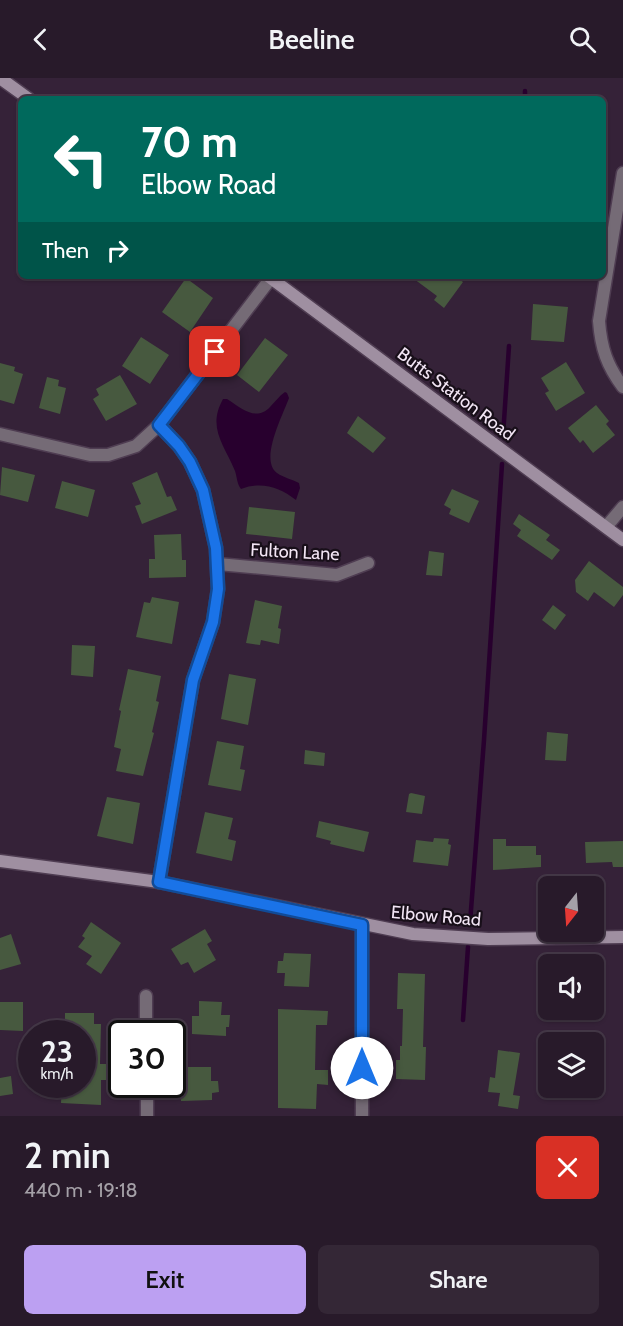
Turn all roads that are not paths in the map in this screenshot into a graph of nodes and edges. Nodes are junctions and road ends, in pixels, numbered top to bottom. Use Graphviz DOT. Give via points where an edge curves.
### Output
graph roads {
  1 [pos="0,78"];
  2 [pos="25,96"];
  3 [pos="623,174"];
  4 [pos="606,278"];
  5 [pos="268,279"];
  6 [pos="273,279"];
  7 [pos="606,279"];
  8 [pos="623,387"];
  9 [pos="159,425"];
  10 [pos="0,434"];
  11 [pos="623,507"];
  12 [pos="606,527"];
  13 [pos="623,540"];
  14 [pos="368,563"];
  15 [pos="218,564"];
  16 [pos="0,861"];
  17 [pos="159,882"];
  18 [pos="362,925"];
  19 [pos="623,937"];
  20 [pos="146,996"];
  21 [pos="146,1020"];
  22 [pos="147,1098"];
  23 [pos="147,1116"];
  24 [pos="362,1116"];
  1 -- 2 [label="street"];
  3 -- 4 [label="street"];
  5 -- 9 [label="street"];
  6 -- 12 [label="street, Butts Station Road"];
  7 -- 8 [label="street" via="599,321 601,343 613,374"];
  9 -- 10 [label="street" via="136,446 108,455 90,455"];
  9 -- 15 [label="street" via="197,474 212,525"];
  11 -- 12 [label="street"];
  12 -- 13 [label="street, Butts Station Road"];
  14 -- 15 [label="street, Fulton Lane" via="337,575"];
  15 -- 17 [label="street" via="216,609 193,680"];
  16 -- 17 [label="street, Elbow Road"];
  17 -- 18 [label="street, Elbow Road"];
  18 -- 19 [label="street, Elbow Road" via="456,938"];
  18 -- 24 [label="street"];
  20 -- 21 [label="street"];
  22 -- 23 [label="street"];
}
